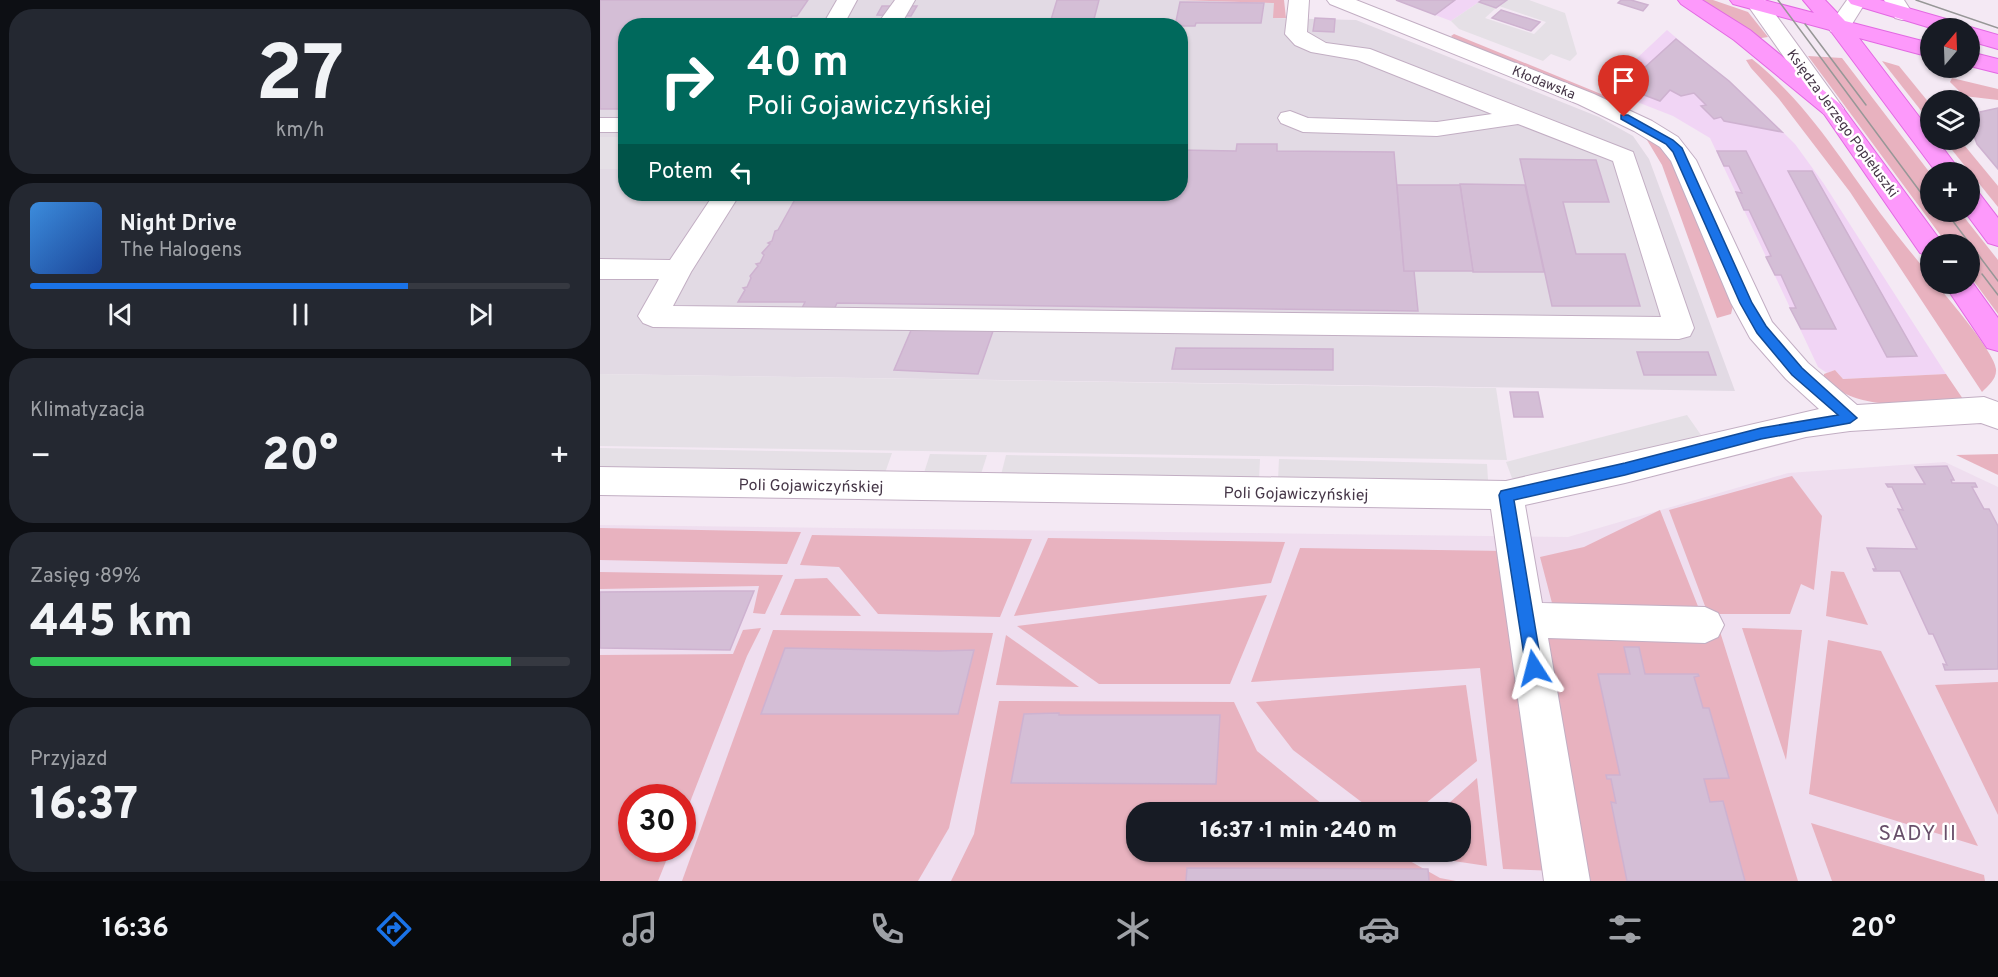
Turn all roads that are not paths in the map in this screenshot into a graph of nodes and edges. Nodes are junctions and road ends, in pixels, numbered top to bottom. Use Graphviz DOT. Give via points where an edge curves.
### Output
graph roads {
  1 [pos="847,0"];
  2 [pos="905,0"];
  3 [pos="1299,0"];
  4 [pos="1337,0"];
  5 [pos="1689,0"];
  6 [pos="1813,0"];
  7 [pos="1857,0"];
  8 [pos="1751,2"];
  9 [pos="1898,7"];
  10 [pos="837,18"];
  11 [pos="894,18"];
  12 [pos="1926,18"];
  13 [pos="1839,27"];
  14 [pos="1980,37"];
  15 [pos="1998,42"];
  16 [pos="1920,47"];
  17 [pos="1980,62"];
  18 [pos="1998,66"];
  19 [pos="1832,109"];
  20 [pos="1517,117"];
  21 [pos="1290,118"];
  22 [pos="600,125"];
  23 [pos="618,125"];
  24 [pos="1941,162"];
  25 [pos="722,201"];
  26 [pos="1980,213"];
  27 [pos="1921,234"];
  28 [pos="1998,237"];
  29 [pos="600,269"];
  30 [pos="678,270"];
  31 [pos="1965,294"];
  32 [pos="1998,340"];
  33 [pos="1993,407"];
  34 [pos="1850,418"];
  35 [pos="600,481"];
  36 [pos="1506,495"];
  37 [pos="1527,620"];
  38 [pos="1705,625"];
  39 [pos="1567,881"];
  1 -- 10 [label="street"];
  2 -- 11 [label="street"];
  3 -- 20 [label="street" via="1296,34 1304,43 1362,54"];
  4 -- 34 [label="street, Kłodawska" via="1587,99 1670,142 1683,160 1761,330 1797,371"];
  5 -- 19 [label="main road" via="1742,35"];
  6 -- 13 [label="main road"];
  7 -- 9 [label="main road"];
  7 -- 13 [label="street"];
  8 -- 13 [label="main road"];
  8 -- 19 [label="street, Księdza Jerzego Popiełuszki"];
  9 -- 12 [label="main road"];
  13 -- 16 [label="main road"];
  13 -- 24 [label="main road"];
  14 -- 15 [label="main road"];
  17 -- 18 [label="main road"];
  19 -- 27 [label="main road, Księdza Jerzego Popiełuszki"];
  20 -- 21 [label="street" via="1437,129 1303,125"];
  20 -- 30 [label="street" via="1624,157 1678,328 653,316"];
  22 -- 23 [label="street"];
  25 -- 30 [label="street"];
  26 -- 28 [label="main road"];
  29 -- 30 [label="street"];
  31 -- 32 [label="main road"];
  33 -- 34 [label="street, Poli Gojawiczyńskiej"];
  34 -- 36 [label="street, Poli Gojawiczyńskiej" via="1761,434"];
  35 -- 36 [label="street, Poli Gojawiczyńskiej"];
  36 -- 37 [label="street"];
  37 -- 38 [label="street"];
  37 -- 39 [label="street"];
}
